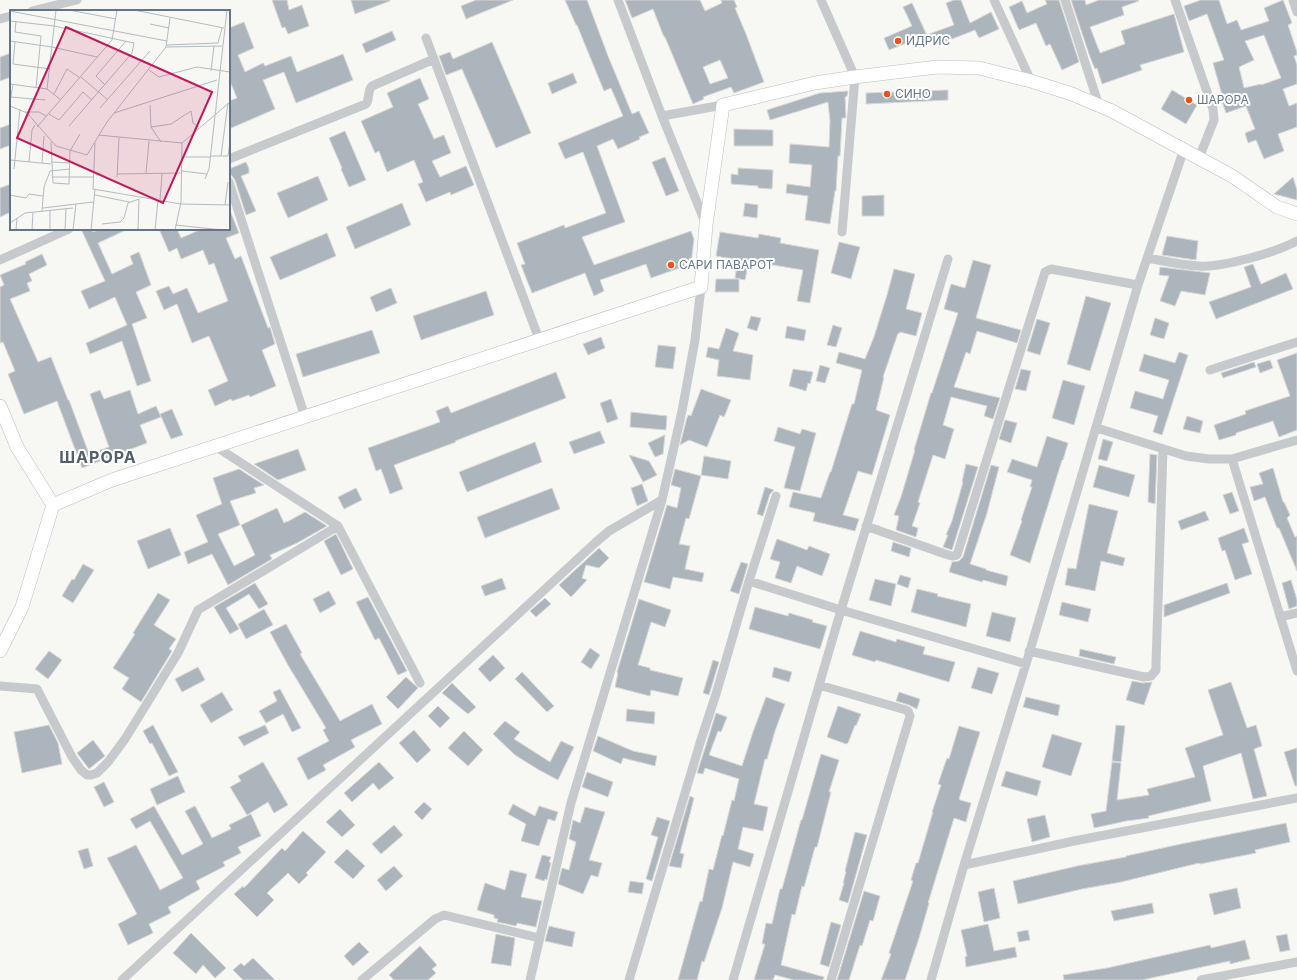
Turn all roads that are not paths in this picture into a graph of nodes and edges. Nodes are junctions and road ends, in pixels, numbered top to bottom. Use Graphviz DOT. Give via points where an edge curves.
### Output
graph roads {
  1 [pos="76,0"];
  2 [pos="618,0"];
  3 [pos="821,0"];
  4 [pos="994,0"];
  5 [pos="1065,0"];
  6 [pos="1175,0"];
  7 [pos="1293,0"];
  8 [pos="45,4"];
  9 [pos="34,10"];
  10 [pos="1297,12"];
  11 [pos="10,16"];
  12 [pos="0,18"];
  13 [pos="426,38"];
  14 [pos="434,59"];
  15 [pos="855,77"];
  16 [pos="1031,81"];
  17 [pos="723,105"];
  18 [pos="1099,106"];
  19 [pos="662,116"];
  20 [pos="1184,149"];
  21 [pos="1199,158"];
  22 [pos="230,159"];
  23 [pos="230,185"];
  24 [pos="1297,214"];
  25 [pos="706,225"];
  26 [pos="66,230"];
  27 [pos="842,232"];
  28 [pos="1297,241"];
  29 [pos="1147,258"];
  30 [pos="948,259"];
  31 [pos="0,260"];
  32 [pos="1138,285"];
  33 [pos="701,287"];
  34 [pos="539,339"];
  35 [pos="1297,342"];
  36 [pos="1210,370"];
  37 [pos="0,406"];
  38 [pos="305,417"];
  39 [pos="1096,428"];
  40 [pos="1297,440"];
  41 [pos="215,446"];
  42 [pos="1163,449"];
  43 [pos="1232,460"];
  44 [pos="776,496"];
  45 [pos="662,500"];
  46 [pos="53,506"];
  47 [pos="338,526"];
  48 [pos="866,526"];
  49 [pos="749,581"];
  50 [pos="841,610"];
  51 [pos="1297,613"];
  52 [pos="1280,617"];
  53 [pos="0,651"];
  54 [pos="1029,651"];
  55 [pos="1026,664"];
  56 [pos="1297,671"];
  57 [pos="420,683"];
  58 [pos="819,685"];
  59 [pos="0,686"];
  60 [pos="1297,798"];
  61 [pos="964,865"];
  62 [pos="539,938"];
  63 [pos="1297,962"];
  64 [pos="122,980"];
  65 [pos="362,980"];
  66 [pos="530,980"];
  67 [pos="629,980"];
  68 [pos="733,980"];
  69 [pos="831,980"];
  70 [pos="931,980"];
  71 [pos="1201,980"];
  1 -- 8 [label="street"];
  2 -- 19 [label="street"];
  3 -- 15 [label="street"];
  4 -- 16 [label="street"];
  5 -- 18 [label="street"];
  6 -- 21 [label="street" via="1213,109 1214,120"];
  7 -- 10 [label="street"];
  8 -- 9 [label="street"];
  11 -- 12 [label="street"];
  13 -- 14 [label="street"];
  14 -- 22 [label="street" via="372,86 366,104"];
  14 -- 34 [label="street"];
  15 -- 16 [label="street" via="944,68 979,68"];
  15 -- 17 [label="street" via="815,83"];
  15 -- 27 [label="street"];
  16 -- 18 [label="street"];
  17 -- 19 [label="street"];
  17 -- 25 [label="street"];
  18 -- 20 [label="street"];
  19 -- 25 [label="street"];
  20 -- 21 [label="street"];
  20 -- 29 [label="street"];
  21 -- 24 [label="street" via="1277,206"];
  23 -- 38 [label="street"];
  25 -- 33 [label="street"];
  26 -- 31 [label="street"];
  28 -- 29 [label="street" via="1268,252 1215,266"];
  29 -- 32 [label="street"];
  30 -- 48 [label="street"];
  32 -- 39 [label="street"];
  32 -- 48 [label="street" via="1051,269 1045,272 957,555 945,554"];
  33 -- 34 [label="street"];
  33 -- 45 [label="street" via="694,347"];
  34 -- 38 [label="street"];
  35 -- 36 [label="street"];
  37 -- 46 [label="street" via="16,447"];
  38 -- 41 [label="street"];
  39 -- 42 [label="street"];
  39 -- 54 [label="street"];
  40 -- 43 [label="street"];
  41 -- 46 [label="street" via="112,480"];
  41 -- 47 [label="street"];
  42 -- 43 [label="street" via="1193,457"];
  42 -- 54 [label="street" via="1154,673 1144,677"];
  43 -- 52 [label="street"];
  44 -- 49 [label="street"];
  45 -- 62 [label="street" via="571,803"];
  45 -- 64 [label="street" via="595,543"];
  46 -- 53 [label="street" via="22,607"];
  47 -- 57 [label="street"];
  47 -- 59 [label="street" via="198,610 178,653 129,732 97,773 84,774 81,770 37,689"];
  48 -- 50 [label="street"];
  49 -- 50 [label="street"];
  49 -- 67 [label="street"];
  50 -- 55 [label="street"];
  50 -- 58 [label="street"];
  51 -- 52 [label="street"];
  52 -- 56 [label="street"];
  54 -- 55 [label="street"];
  55 -- 61 [label="street"];
  58 -- 68 [label="street"];
  58 -- 69 [label="street" via="906,710 910,716"];
  60 -- 61 [label="street"];
  61 -- 70 [label="street"];
  62 -- 65 [label="street" via="444,915 435,919"];
  62 -- 66 [label="street"];
  63 -- 71 [label="street"];
}
